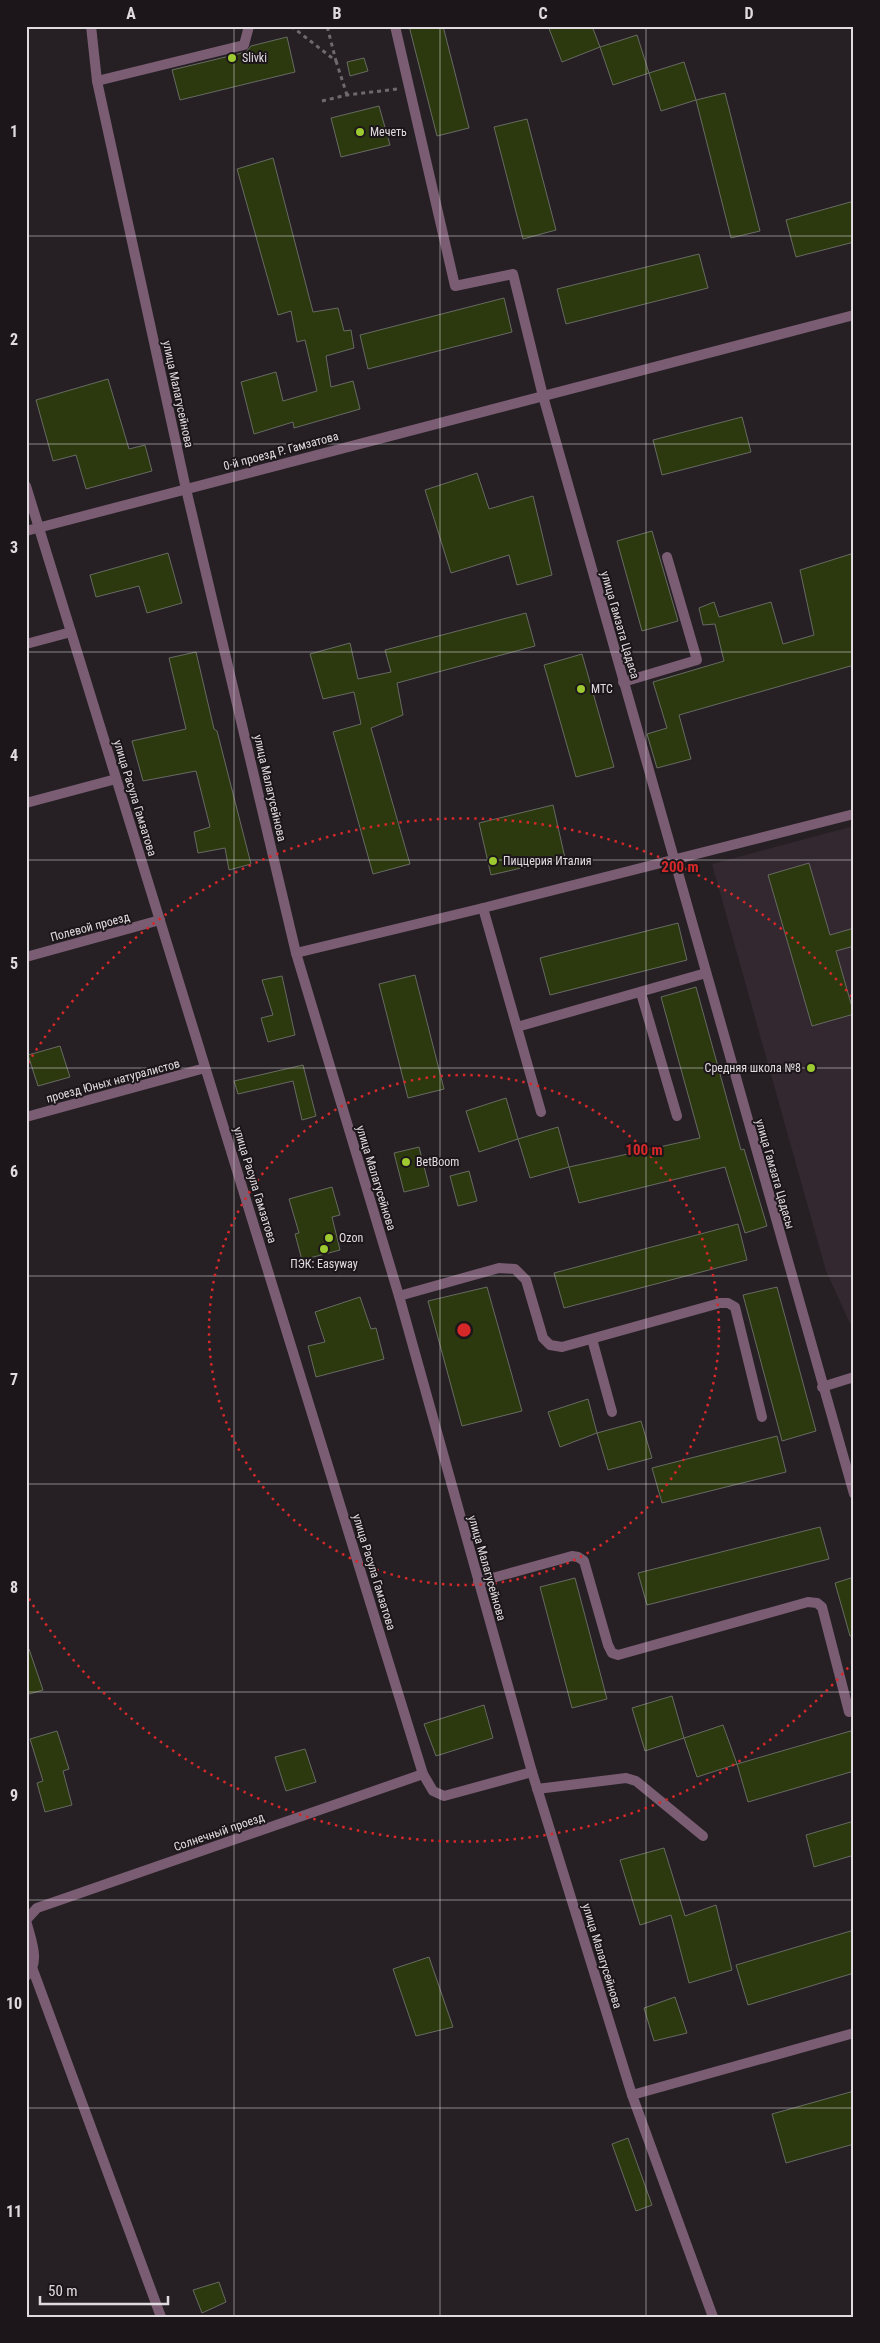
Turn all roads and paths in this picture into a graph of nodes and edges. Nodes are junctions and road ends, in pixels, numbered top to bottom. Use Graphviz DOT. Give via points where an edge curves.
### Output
graph roads {
  1 [pos="91,26"];
  2 [pos="249,26"];
  3 [pos="291,26"];
  4 [pos="327,26"];
  5 [pos="395,26"];
  6 [pos="336,61"];
  7 [pos="97,81"];
  8 [pos="409,87"];
  9 [pos="347,94"];
  10 [pos="322,101"];
  11 [pos="854,315"];
  12 [pos="542,396"];
  13 [pos="26,486"];
  14 [pos="186,489"];
  15 [pos="39,528"];
  16 [pos="26,531"];
  17 [pos="667,557"];
  18 [pos="71,632"];
  19 [pos="26,644"];
  20 [pos="623,682"];
  21 [pos="116,779"];
  22 [pos="26,803"];
  23 [pos="854,814"];
  24 [pos="674,860"];
  25 [pos="483,908"];
  26 [pos="160,920"];
  27 [pos="296,953"];
  28 [pos="26,957"];
  29 [pos="706,973"];
  30 [pos="642,992"];
  31 [pos="517,1027"];
  32 [pos="206,1068"];
  33 [pos="541,1112"];
  34 [pos="678,1116"];
  35 [pos="26,1117"];
  36 [pos="398,1296"];
  37 [pos="592,1339"];
  38 [pos="854,1377"];
  39 [pos="822,1387"];
  40 [pos="612,1412"];
  41 [pos="762,1417"];
  42 [pos="854,1494"];
  43 [pos="478,1582"];
  44 [pos="849,1712"];
  45 [pos="532,1772"];
  46 [pos="424,1774"];
  47 [pos="537,1789"];
  48 [pos="703,1836"];
  49 [pos="30,1973"];
  50 [pos="854,2033"];
  51 [pos="632,2096"];
  52 [pos="161,2317"];
  53 [pos="712,2317"];
  1 -- 7 [label="street, улица Малагусейнова"];
  2 -- 7 [label="street" via="244,45"];
  3 -- 6 [label="path"];
  4 -- 6 [label="path"];
  5 -- 8 [label="street"];
  6 -- 9 [label="path"];
  7 -- 14 [label="street, улица Малагусейнова"];
  8 -- 9 [label="path"];
  8 -- 12 [label="street, улица Гамзата Цадаса" via="455,286 513,274"];
  9 -- 10 [label="path"];
  11 -- 12 [label="street, 0-й проезд Р. Гамзатова"];
  12 -- 14 [label="street, 0-й проезд Р. Гамзатова"];
  12 -- 20 [label="street, улица Гамзата Цадаса"];
  13 -- 15 [label="street, улица Расула Гамзатова"];
  14 -- 15 [label="street, 0-й проезд Р. Гамзатова"];
  14 -- 27 [label="street, улица Малагусейнова"];
  15 -- 16 [label="street, 0-й проезд Р. Гамзатова"];
  15 -- 18 [label="street, улица Расула Гамзатова"];
  17 -- 20 [label="street" via="697,660"];
  18 -- 19 [label="street"];
  18 -- 21 [label="street, улица Расула Гамзатова"];
  20 -- 24 [label="street, улица Гамзата Цадаса"];
  21 -- 22 [label="street"];
  21 -- 26 [label="street, улица Расула Гамзатова"];
  23 -- 24 [label="street"];
  24 -- 25 [label="street"];
  24 -- 29 [label="street, улица Гамзата Цадасы"];
  25 -- 27 [label="street"];
  25 -- 31 [label="street"];
  26 -- 28 [label="street, Полевой проезд"];
  26 -- 32 [label="street, улица Расула Гамзатова"];
  27 -- 36 [label="street, улица Малагусейнова"];
  29 -- 30 [label="street"];
  29 -- 39 [label="street, улица Гамзата Цадасы"];
  30 -- 31 [label="street"];
  30 -- 34 [label="street"];
  31 -- 33 [label="street"];
  32 -- 35 [label="street, проезд Юных натуралистов"];
  32 -- 46 [label="street, улица Расула Гамзатова"];
  36 -- 37 [label="street" via="499,1268 515,1269 526,1280 543,1338 550,1346"];
  36 -- 43 [label="street, улица Малагусейнова"];
  37 -- 40 [label="street"];
  37 -- 41 [label="street" via="728,1303 735,1307"];
  38 -- 39 [label="street"];
  39 -- 42 [label="street, улица Гамзата Цадасы"];
  43 -- 44 [label="street" via="578,1556 584,1560 608,1645 618,1656 808,1602 817,1603 822,1607"];
  43 -- 45 [label="street, улица Малагусейнова"];
  45 -- 46 [label="street, улица Расула Гамзатова" via="444,1796 433,1791"];
  45 -- 47 [label="street, улица Малагусейнова"];
  46 -- 49 [label="street, Солнечный проезд" via="37,1908 26,1920 36,1961"];
  47 -- 48 [label="street" via="626,1778 636,1781"];
  47 -- 51 [label="street, улица Малагусейнова"];
  49 -- 52 [label="street"];
  50 -- 51 [label="street"];
  51 -- 53 [label="street, улица Малагусейнова"];
}
